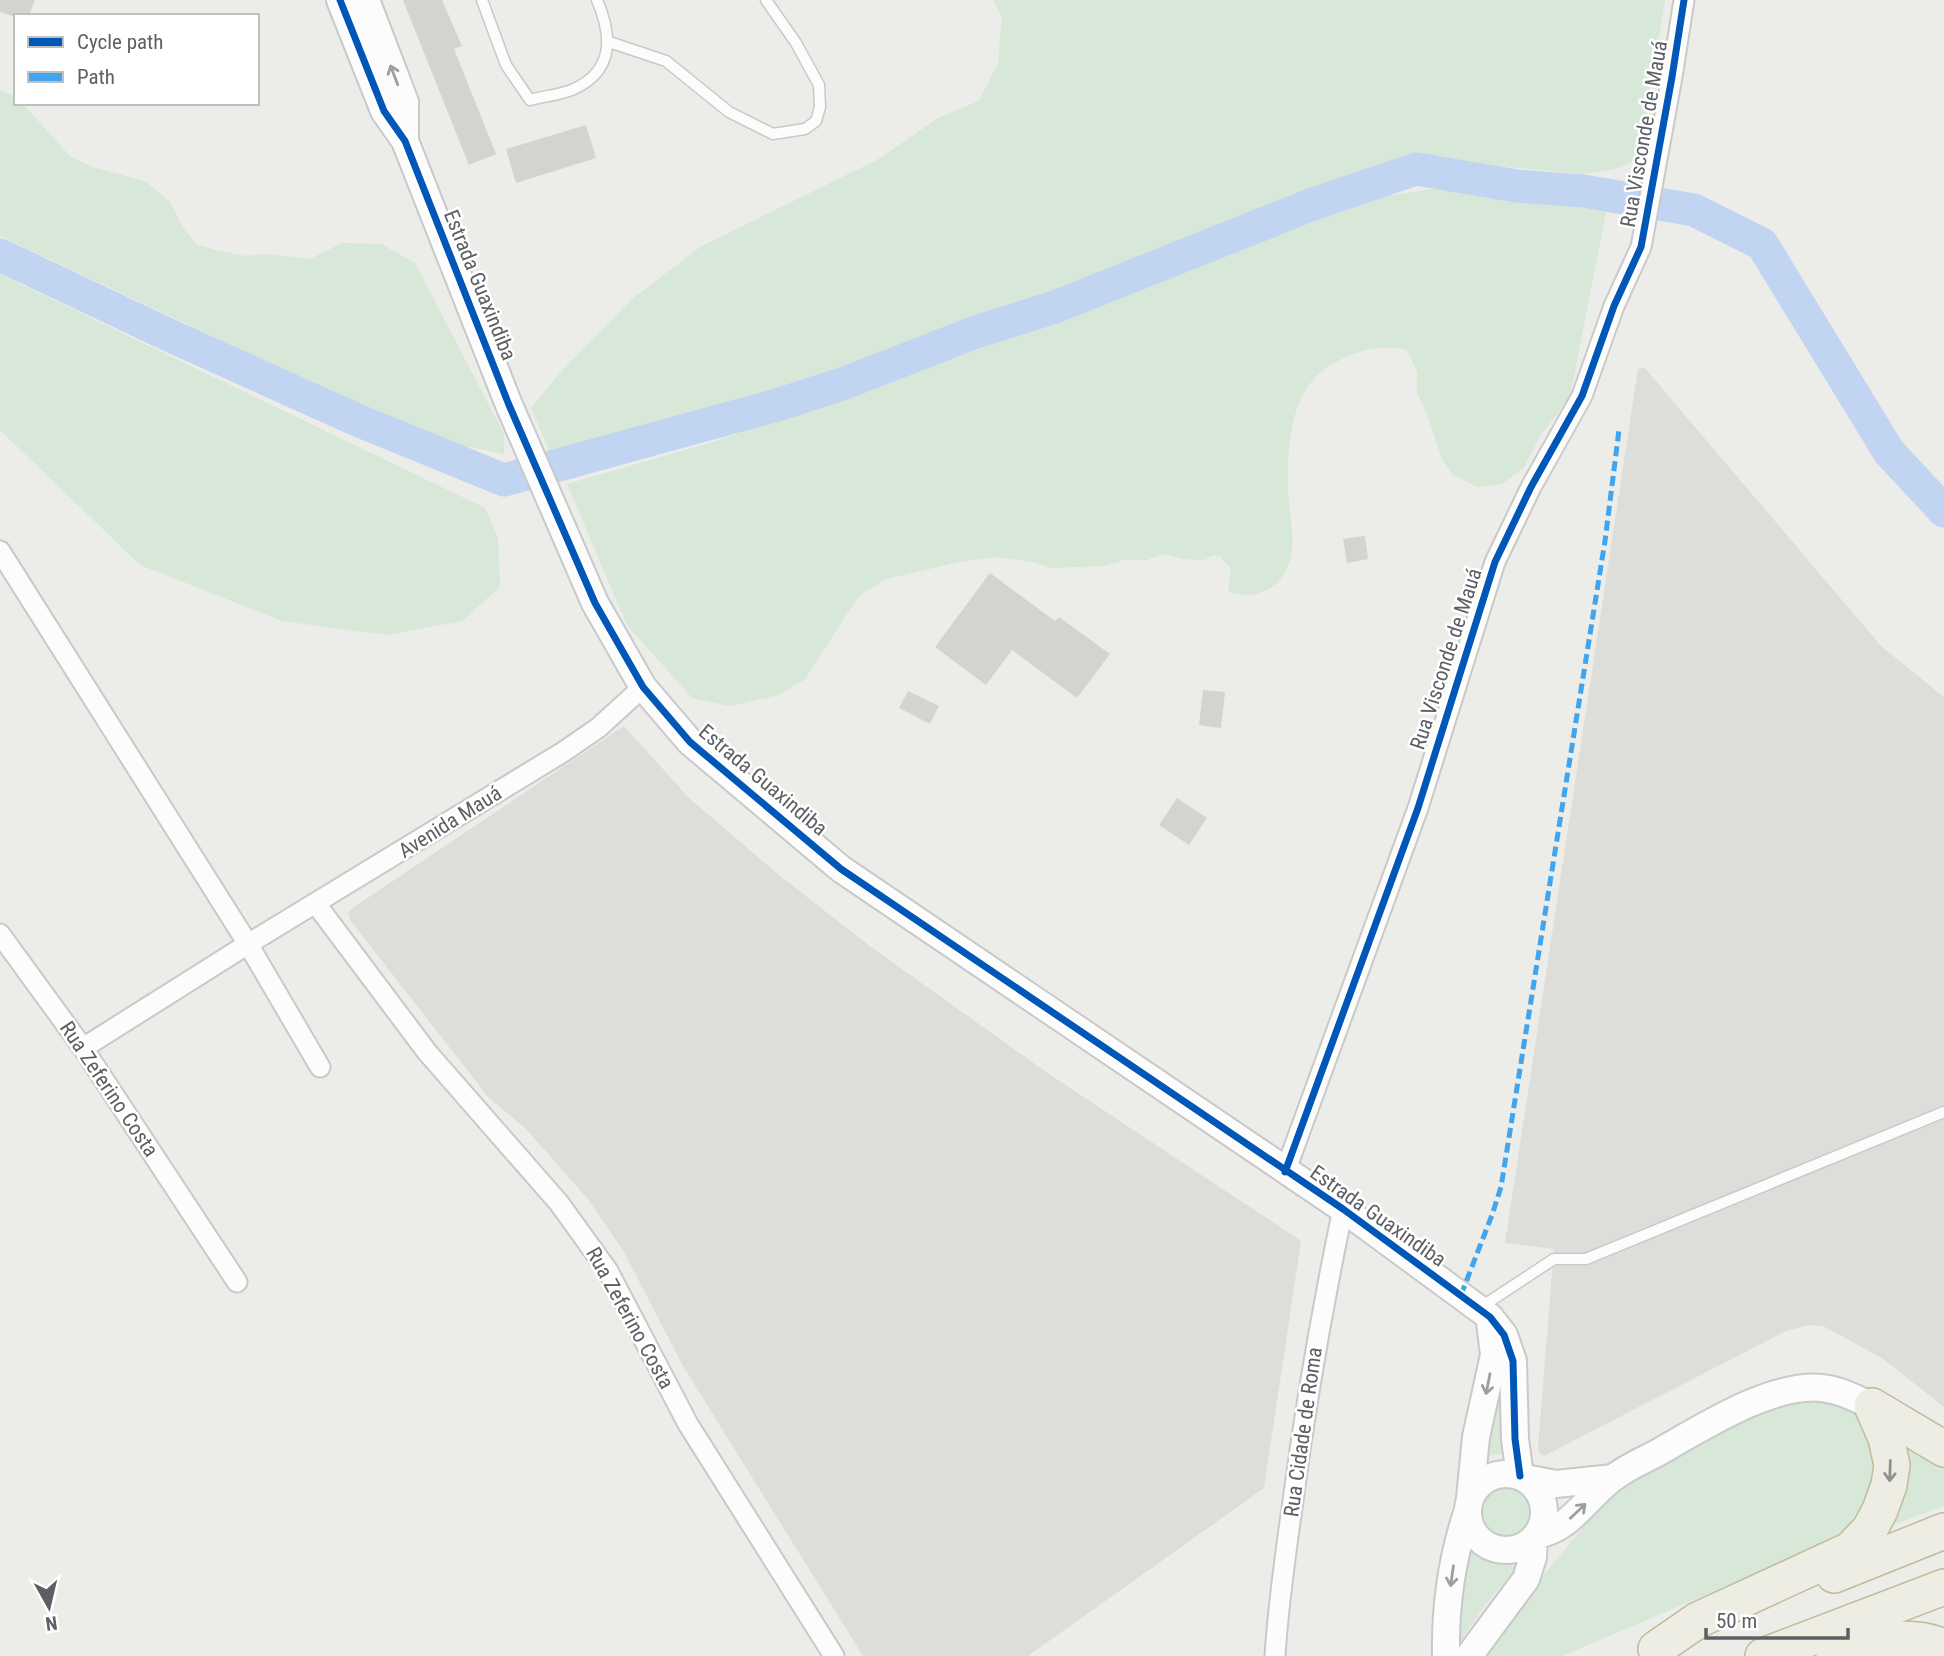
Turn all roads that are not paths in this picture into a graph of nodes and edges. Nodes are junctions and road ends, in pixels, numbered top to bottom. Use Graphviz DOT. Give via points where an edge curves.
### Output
graph roads {
  1 [pos="340,0"];
  2 [pos="366,0"];
  3 [pos="482,0"];
  4 [pos="597,0"];
  5 [pos="765,0"];
  6 [pos="1684,0"];
  7 [pos="609,41"];
  8 [pos="405,141"];
  9 [pos="0,551"];
  10 [pos="643,687"];
  11 [pos="316,904"];
  12 [pos="0,934"];
  13 [pos="248,944"];
  14 [pos="83,1048"];
  15 [pos="320,1067"];
  16 [pos="1944,1112"];
  17 [pos="1285,1172"];
  18 [pos="1343,1209"];
  19 [pos="237,1282"];
  20 [pos="1484,1313"];
  21 [pos="1872,1406"];
  22 [pos="1944,1449"];
  23 [pos="1522,1477"];
  24 [pos="1613,1478"];
  25 [pos="1469,1504"];
  26 [pos="1944,1531"];
  27 [pos="1536,1537"];
  28 [pos="1944,1587"];
  29 [pos="1944,1647"];
  30 [pos="1648,1653"];
  31 [pos="834,1656"];
  32 [pos="1275,1656"];
  33 [pos="1446,1656"];
  34 [pos="1469,1656"];
  35 [pos="1763,1656"];
  36 [pos="1834,1656"];
  1 -- 8 [label="street, Estrada Guaxindiba" via="384,111"];
  8 -- 2 [label="street, Estrada Guaxindiba, one-way" via="405,102"];
  3 -- 7 [label="lane" via="506,65 530,100 574,89 604,61"];
  4 -- 7 [label="lane"];
  5 -- 7 [label="lane" via="819,85 816,121 805,130 773,134 729,112 666,61"];
  6 -- 17 [label="street, Rua Visconde de Mauá" via="1644,237 1582,396 1495,562 1418,808"];
  8 -- 10 [label="street, Estrada Guaxindiba" via="549,499 595,603"];
  9 -- 13 [label="street"];
  10 -- 11 [label="street, Avenida Mauá" via="563,752"];
  10 -- 17 [label="street, Estrada Guaxindiba" via="690,743 841,869"];
  11 -- 13 [label="street, Avenida Mauá"];
  11 -- 31 [label="street, Rua Zeferino Costa" via="427,1052 559,1203 608,1271 688,1424"];
  12 -- 14 [label="street, Rua Zeferino Costa"];
  13 -- 14 [label="street, Avenida Mauá"];
  13 -- 15 [label="street"];
  14 -- 19 [label="street, Rua Zeferino Costa"];
  16 -- 20 [label="lane" via="1586,1259 1554,1259"];
  17 -- 18 [label="street, Estrada Guaxindiba"];
  18 -- 20 [label="street, Estrada Guaxindiba"];
  18 -- 32 [label="street, Rua Cidade de Roma" via="1304,1418"];
  20 -- 23 [label="street" via="1504,1335 1513,1361 1515,1439"];
  20 -- 25 [label="street, one-way" via="1493,1355 1476,1437"];
  21 -- 22 [label="highway"];
  21 -- 24 [label="street" via="1843,1392 1821,1388 1782,1391 1749,1404"];
  21 -- 30 [label="highway, one-way" via="1892,1465 1889,1485 1870,1529 1850,1550 1698,1620"];
  23 -- 24 [label="street" via="1556,1484"];
  23 -- 25 [label="street" via="1500,1474 1487,1478"];
  23 -- 27 [label="street" via="1535,1486 1545,1508"];
  27 -- 24 [label="street, one-way" via="1561,1526"];
  25 -- 27 [label="street" via="1474,1532 1491,1547 1514,1550"];
  25 -- 33 [label="street, one-way" via="1450,1581"];
  26 -- 30 [label="highway"];
  27 -- 34 [label="street" via="1526,1579"];
  28 -- 35 [label="highway"];
  29 -- 36 [label="highway" via="1925,1639 1891,1639"];
}
